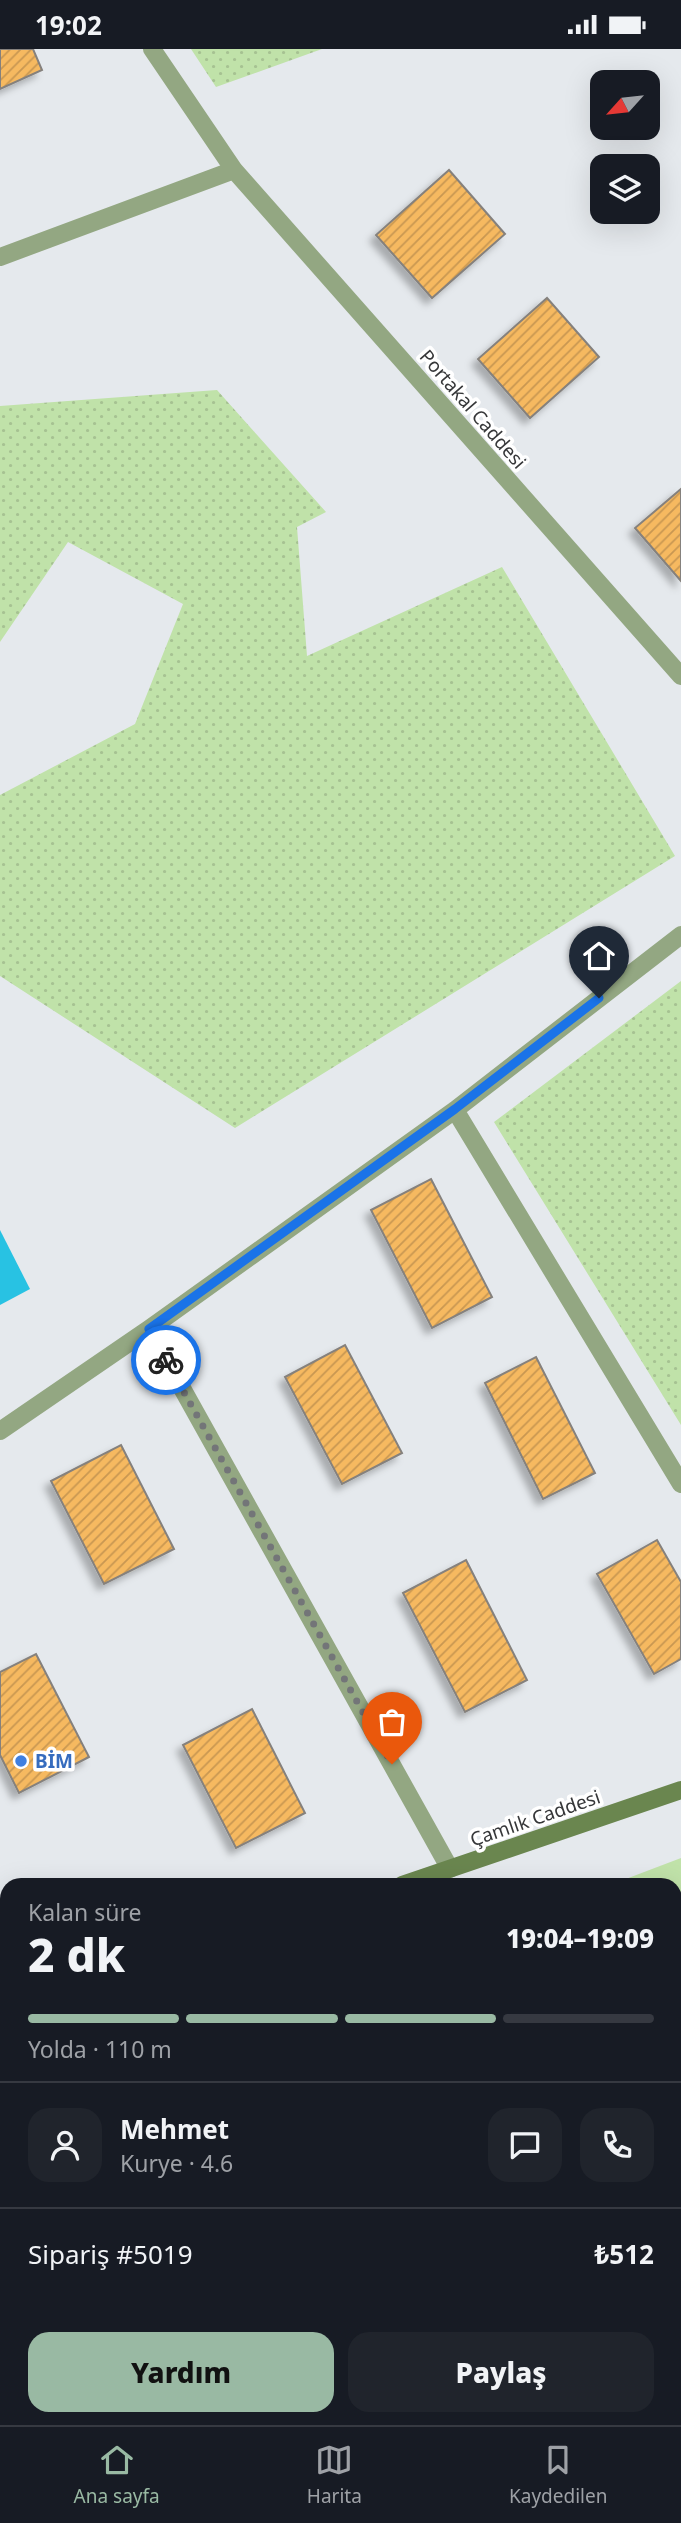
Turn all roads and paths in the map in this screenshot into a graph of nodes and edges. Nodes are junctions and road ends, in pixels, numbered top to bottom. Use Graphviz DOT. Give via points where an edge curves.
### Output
graph roads {
  1 [pos="152,49"];
  2 [pos="234,170"];
  3 [pos="0,257"];
  4 [pos="681,676"];
  5 [pos="681,935"];
  6 [pos="455,1109"];
  7 [pos="149,1329"];
  8 [pos="0,1431"];
  9 [pos="681,1484"];
  10 [pos="681,1790"];
  11 [pos="450,1869"];
  12 [pos="423,1878"];
  1 -- 2 [label="street, Portakal Caddesi"];
  2 -- 3 [label="street"];
  2 -- 4 [label="street, Portakal Caddesi"];
  5 -- 6 [label="street"];
  6 -- 7 [label="street"];
  6 -- 9 [label="street"];
  7 -- 8 [label="street"];
  7 -- 11 [label="street"];
  10 -- 11 [label="street, Çamlık Caddesi"];
  11 -- 12 [label="street, Çamlık Caddesi"];
}
